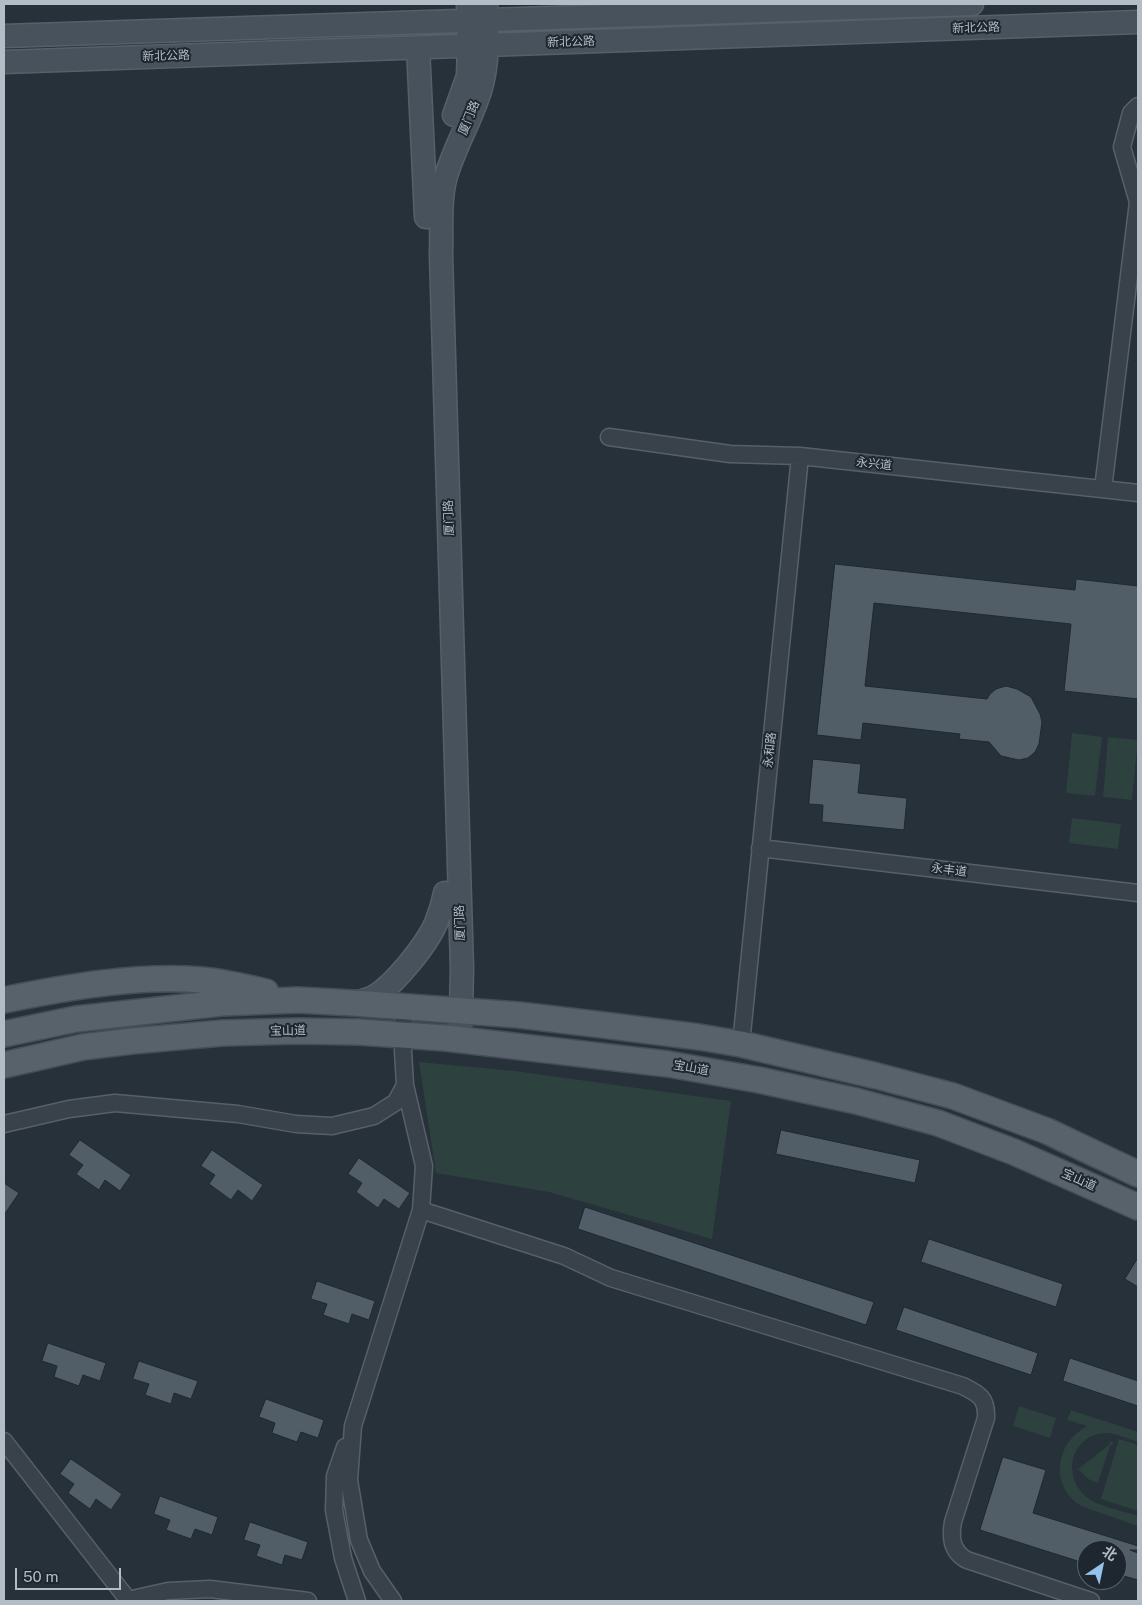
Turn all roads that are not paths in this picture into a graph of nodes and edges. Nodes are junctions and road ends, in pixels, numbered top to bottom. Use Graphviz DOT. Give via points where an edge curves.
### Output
graph roads {
  1 [pos="972,4"];
  2 [pos="811,6"];
  3 [pos="477,12"];
  4 [pos="1138,22"];
  5 [pos="4,36"];
  6 [pos="478,45"];
  7 [pos="418,47"];
  8 [pos="4,62"];
  9 [pos="1138,106"];
  10 [pos="426,217"];
  11 [pos="609,437"];
  12 [pos="800,456"];
  13 [pos="1103,489"];
  14 [pos="1138,492"];
  15 [pos="760,848"];
  16 [pos="445,893"];
  17 [pos="1138,893"];
  18 [pos="4,1000"];
  19 [pos="298,1000"];
  20 [pos="353,1003"];
  21 [pos="404,1007"];
  22 [pos="454,1010"];
  23 [pos="4,1034"];
  24 [pos="403,1034"];
  25 [pos="452,1039"];
  26 [pos="741,1044"];
  27 [pos="4,1065"];
  28 [pos="405,1085"];
  29 [pos="4,1124"];
  30 [pos="1138,1174"];
  31 [pos="1138,1207"];
  32 [pos="421,1210"];
  33 [pos="352,1426"];
  34 [pos="4,1441"];
  35 [pos="128,1601"];
  36 [pos="308,1601"];
  37 [pos="357,1601"];
  38 [pos="393,1601"];
  39 [pos="1091,1601"];
  1 -- 2 [label="street, 新北公路"];
  2 -- 3 [label="street, 新北公路"];
  3 -- 5 [label="street, 新北公路"];
  3 -- 6 [label="street, 厦门路"];
  4 -- 6 [label="street, 新北公路"];
  6 -- 7 [label="street, 新北公路"];
  6 -- 10 [label="street, 厦门路" via="436,164"];
  6 -- 22 [label="street, 厦门路" via="485,70 481,89 442,194 441,255 461,928"];
  7 -- 8 [label="street, 新北公路"];
  7 -- 10 [label="street"];
  9 -- 13 [label="street" via="1131,113 1122,147 1138,202"];
  10 -- 16 [label="street, 厦门路"];
  11 -- 12 [label="street, 永兴道" via="730,454"];
  12 -- 13 [label="street, 永兴道"];
  12 -- 15 [label="street, 永和路"];
  13 -- 14 [label="street, 永兴道"];
  15 -- 17 [label="street, 永丰道"];
  15 -- 26 [label="street, 永和路"];
  16 -- 20 [label="street" via="436,923 414,958 377,995"];
  16 -- 22 [label="street, 厦门路"];
  18 -- 19 [label="main road" via="102,983 202,980"];
  19 -- 20 [label="main road"];
  19 -- 23 [label="main road" via="222,1003 76,1019"];
  20 -- 21 [label="main road"];
  21 -- 22 [label="main road"];
  21 -- 24 [label="street"];
  22 -- 25 [label="street, 厦门路"];
  22 -- 26 [label="main road" via="594,1024"];
  24 -- 25 [label="main road, 宝山道"];
  24 -- 27 [label="main road, 宝山道" via="222,1033 83,1047"];
  24 -- 28 [label="street"];
  25 -- 31 [label="main road, 宝山道" via="668,1064 856,1102 938,1123 1014,1152"];
  26 -- 30 [label="main road" via="953,1096 1047,1131"];
  28 -- 29 [label="street" via="396,1102 374,1116 332,1126 116,1103 68,1109"];
  28 -- 32 [label="street" via="424,1166"];
  32 -- 33 [label="street"];
  32 -- 39 [label="street" via="564,1256 610,1278 971,1390 984,1401 986,1418 951,1530 954,1548 967,1560"];
  33 -- 37 [label="street" via="335,1476 334,1510 343,1558"];
  33 -- 38 [label="street" via="348,1480 359,1540 372,1572"];
  34 -- 35 [label="street"];
  35 -- 36 [label="street" via="168,1591 210,1588"];
}
